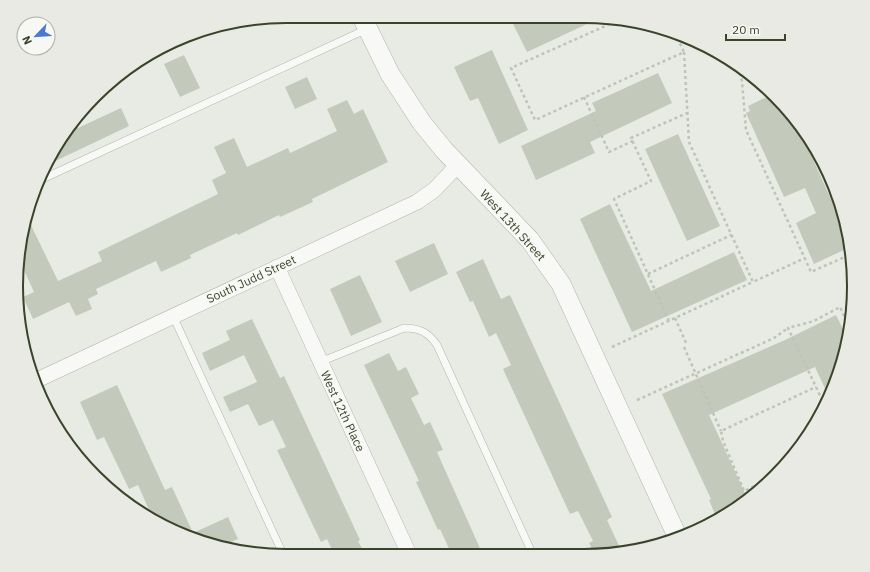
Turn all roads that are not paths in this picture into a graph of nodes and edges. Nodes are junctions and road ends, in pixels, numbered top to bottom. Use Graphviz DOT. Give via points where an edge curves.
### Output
graph roads {
  1 [pos="359,23"];
  2 [pos="366,23"];
  3 [pos="458,165"];
  4 [pos="47,177"];
  5 [pos="277,267"];
  6 [pos="173,316"];
  7 [pos="320,362"];
  8 [pos="40,379"];
  9 [pos="675,533"];
  10 [pos="281,549"];
  11 [pos="407,549"];
  12 [pos="530,549"];
  1 -- 4 [label="lane"];
  2 -- 3 [label="street, West 13th Street" via="390,74 409,104"];
  3 -- 5 [label="street, South Judd Street" via="434,190 417,202"];
  3 -- 9 [label="street, West 13th Street" via="530,240 561,284"];
  5 -- 6 [label="street, South Judd Street"];
  5 -- 7 [label="street, West 12th Place"];
  6 -- 8 [label="street, South Judd Street"];
  6 -- 10 [label="lane"];
  7 -- 11 [label="street, West 12th Place"];
  7 -- 12 [label="lane" via="404,328 417,328 430,335 437,345"];
}
